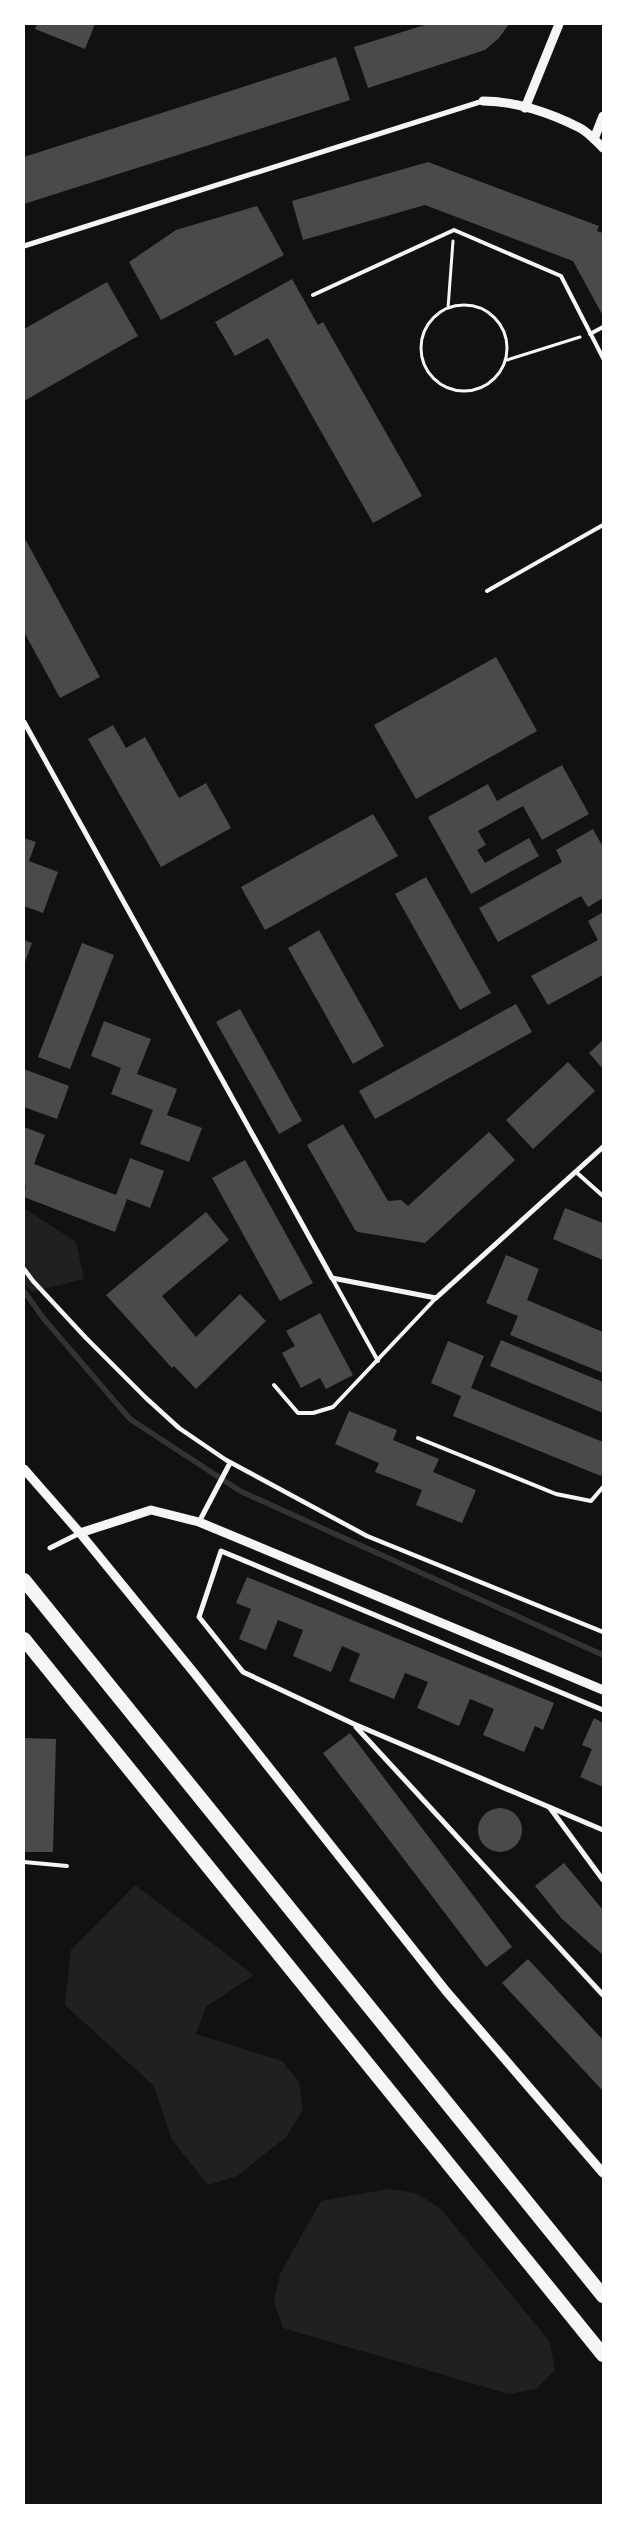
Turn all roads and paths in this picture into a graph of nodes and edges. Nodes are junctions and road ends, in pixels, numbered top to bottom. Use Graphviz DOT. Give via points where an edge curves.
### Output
graph roads {
  1 [pos="559,24"];
  2 [pos="483,101"];
  3 [pos="525,108"];
  4 [pos="603,116"];
  5 [pos="594,140"];
  6 [pos="603,148"];
  7 [pos="454,230"];
  8 [pos="24,246"];
  9 [pos="313,295"];
  10 [pos="448,308"];
  11 [pos="603,328"];
  12 [pos="590,334"];
  13 [pos="603,358"];
  14 [pos="507,360"];
  15 [pos="603,525"];
  16 [pos="486,591"];
  17 [pos="24,722"];
  18 [pos="603,1148"];
  19 [pos="576,1172"];
  20 [pos="603,1196"];
  21 [pos="24,1269"];
  22 [pos="332,1278"];
  23 [pos="436,1298"];
  24 [pos="378,1361"];
  25 [pos="274,1385"];
  26 [pos="418,1438"];
  27 [pos="230,1462"];
  28 [pos="24,1468"];
  29 [pos="603,1487"];
  30 [pos="199,1522"];
  31 [pos="80,1534"];
  32 [pos="50,1548"];
  33 [pos="24,1580"];
  34 [pos="603,1632"];
  35 [pos="24,1639"];
  36 [pos="603,1690"];
  37 [pos="603,1710"];
  38 [pos="354,1724"];
  39 [pos="550,1807"];
  40 [pos="603,1830"];
  41 [pos="24,1862"];
  42 [pos="67,1866"];
  43 [pos="603,1880"];
  44 [pos="603,1995"];
  45 [pos="603,2173"];
  46 [pos="603,2296"];
  47 [pos="603,2356"];
  1 -- 3 [label="street"];
  2 -- 3 [label="street" via="505,101"];
  2 -- 8 [label="street"];
  3 -- 5 [label="street" via="581,128"];
  4 -- 5 [label="street"];
  5 -- 6 [label="street"];
  7 -- 9 [label="lane"];
  7 -- 10 [label="path"];
  7 -- 12 [label="lane" via="560,276"];
  10 -- 14 [label="path" via="475,306 488,312 505,332"];
  10 -- 14 [label="path" via="436,315 426,327 421,341 421,356 435,381 448,389 462,392 477,390 490,384 501,373"];
  11 -- 12 [label="lane"];
  12 -- 13 [label="lane"];
  12 -- 14 [label="path"];
  15 -- 16 [label="lane"];
  17 -- 22 [label="street"];
  18 -- 19 [label="street"];
  19 -- 20 [label="lane"];
  19 -- 23 [label="street"];
  21 -- 27 [label="street" via="146,1398 179,1428"];
  22 -- 23 [label="street"];
  22 -- 24 [label="lane"];
  23 -- 24 [label="lane"];
  24 -- 25 [label="lane" via="333,1407 312,1413 298,1413"];
  26 -- 29 [label="lane" via="556,1494 591,1501"];
  27 -- 30 [label="street"];
  27 -- 34 [label="street" via="367,1536"];
  28 -- 31 [label="street"];
  30 -- 31 [label="street" via="151,1510"];
  30 -- 36 [label="street"];
  31 -- 32 [label="street"];
  31 -- 45 [label="street" via="446,1991"];
  33 -- 46 [label="highway"];
  35 -- 47 [label="highway"];
  37 -- 38 [label="street" via="221,1551 200,1618 243,1672"];
  38 -- 39 [label="street"];
  38 -- 44 [label="street"];
  39 -- 40 [label="street"];
  39 -- 43 [label="street"];
  41 -- 42 [label="lane"];
}
